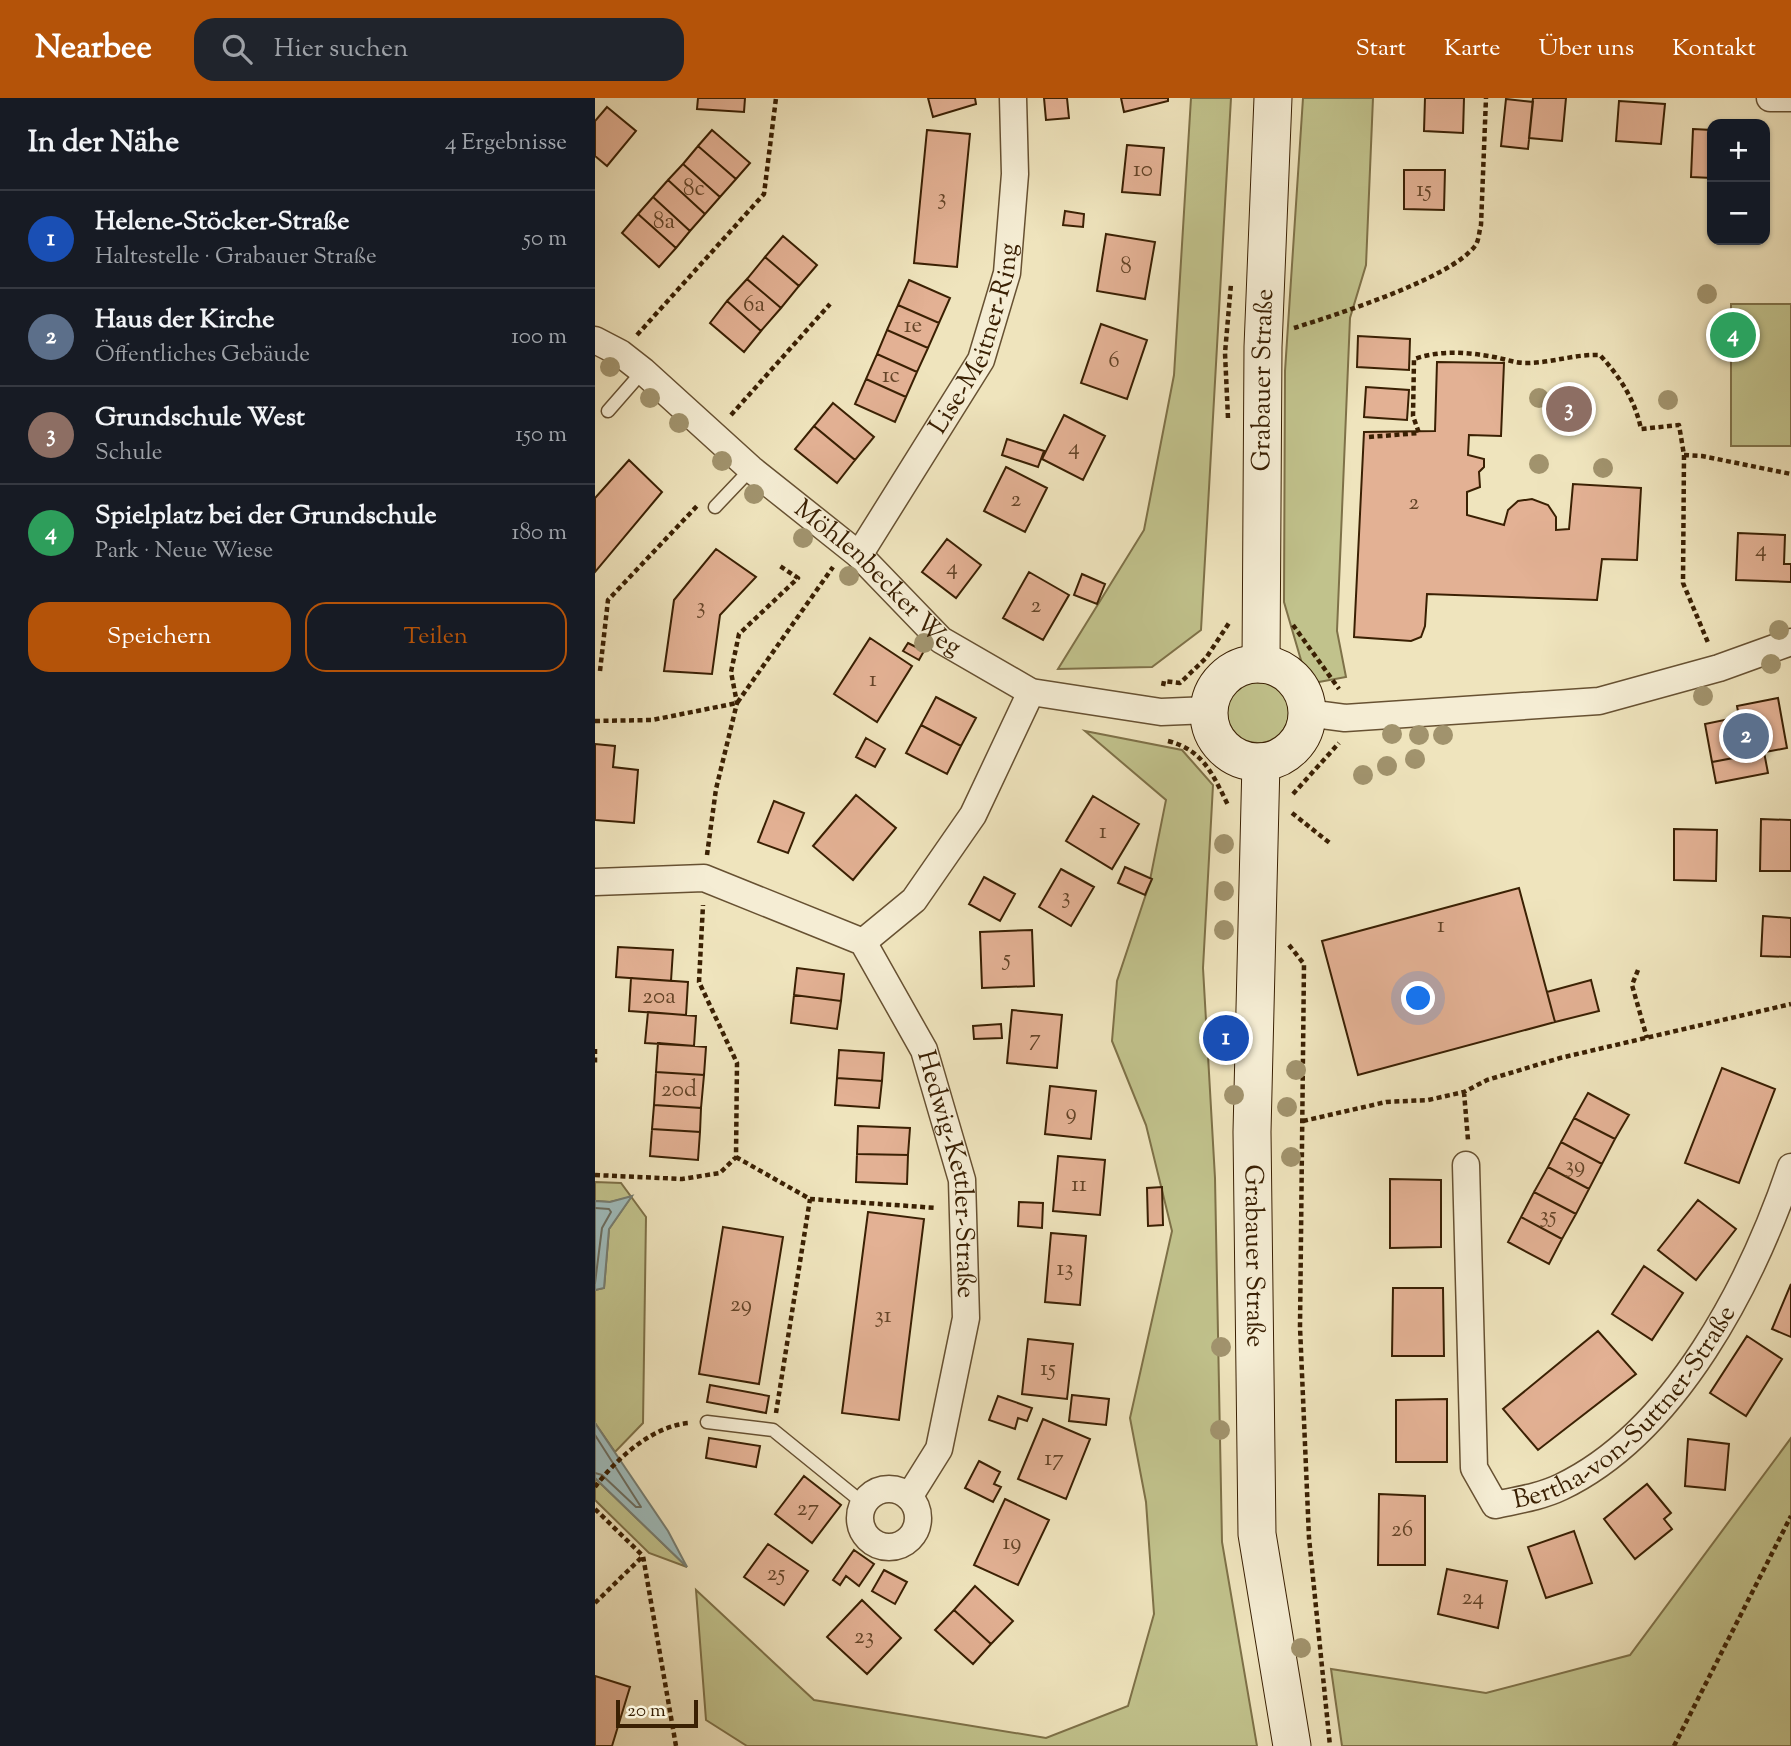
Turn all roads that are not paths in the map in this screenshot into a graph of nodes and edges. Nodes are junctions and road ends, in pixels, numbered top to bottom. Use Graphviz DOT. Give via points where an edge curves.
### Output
graph roads {
  1 [pos="1013,98"];
  2 [pos="1272,98"];
  3 [pos="1770,98"];
  4 [pos="1790,98"];
  5 [pos="595,340"];
  6 [pos="643,372"];
  7 [pos="608,411"];
  8 [pos="751,469"];
  9 [pos="715,507"];
  10 [pos="854,551"];
  11 [pos="1791,642"];
  12 [pos="1261,664"];
  13 [pos="1031,692"];
  14 [pos="1209,710"];
  15 [pos="1307,713"];
  16 [pos="1261,762"];
  17 [pos="595,882"];
  18 [pos="863,942"];
  19 [pos="1466,1166"];
  20 [pos="1791,1167"];
  21 [pos="707,1422"];
  22 [pos="909,1497"];
  23 [pos="863,1503"];
  24 [pos="1292,1746"];
  1 -- 10 [label="street, Lise-Meitner-Ring" via="1015,174 1007,273 981,360"];
  2 -- 12 [label="main road, Grabauer Straße" via="1263,347 1245,624"];
  3 -- 4 [label="street"];
  5 -- 6 [label="street, Möhlenbecker Weg"];
  6 -- 7 [label="lane"];
  6 -- 8 [label="street, Möhlenbecker Weg"];
  8 -- 9 [label="lane"];
  8 -- 10 [label="street, Möhlenbecker Weg"];
  10 -- 13 [label="street, Möhlenbecker Weg" via="941,640"];
  11 -- 15 [label="street" via="1719,668 1599,701 1345,718"];
  12 -- 14 [label="main road" via="1232,671 1220,682"];
  12 -- 15 [label="main road" via="1289,674 1305,699"];
  13 -- 14 [label="street, Möhlenbecker Weg" via="1161,712"];
  13 -- 18 [label="street" via="973,815 914,900"];
  14 -- 16 [label="main road" via="1215,737 1223,748 1234,756"];
  15 -- 16 [label="main road" via="1293,746 1275,759"];
  16 -- 24 [label="main road, Grabauer Straße" via="1252,1132 1257,1534"];
  17 -- 18 [label="street" via="704,878"];
  18 -- 22 [label="street, Hedwig-Kettler-Straße" via="924,1050 962,1180 966,1318 939,1449"];
  19 -- 20 [label="street, Bertha-von-Suttner-Straße" via="1474,1468 1495,1505 1561,1487 1591,1470 1652,1421 1705,1347 1755,1260"];
  21 -- 23 [label="lane" via="773,1430"];
  22 -- 23 [label="street" via="884,1489"];
  22 -- 23 [label="street" via="918,1513 915,1532 901,1545 891,1547 871,1542 864,1535 859,1515"];
}
